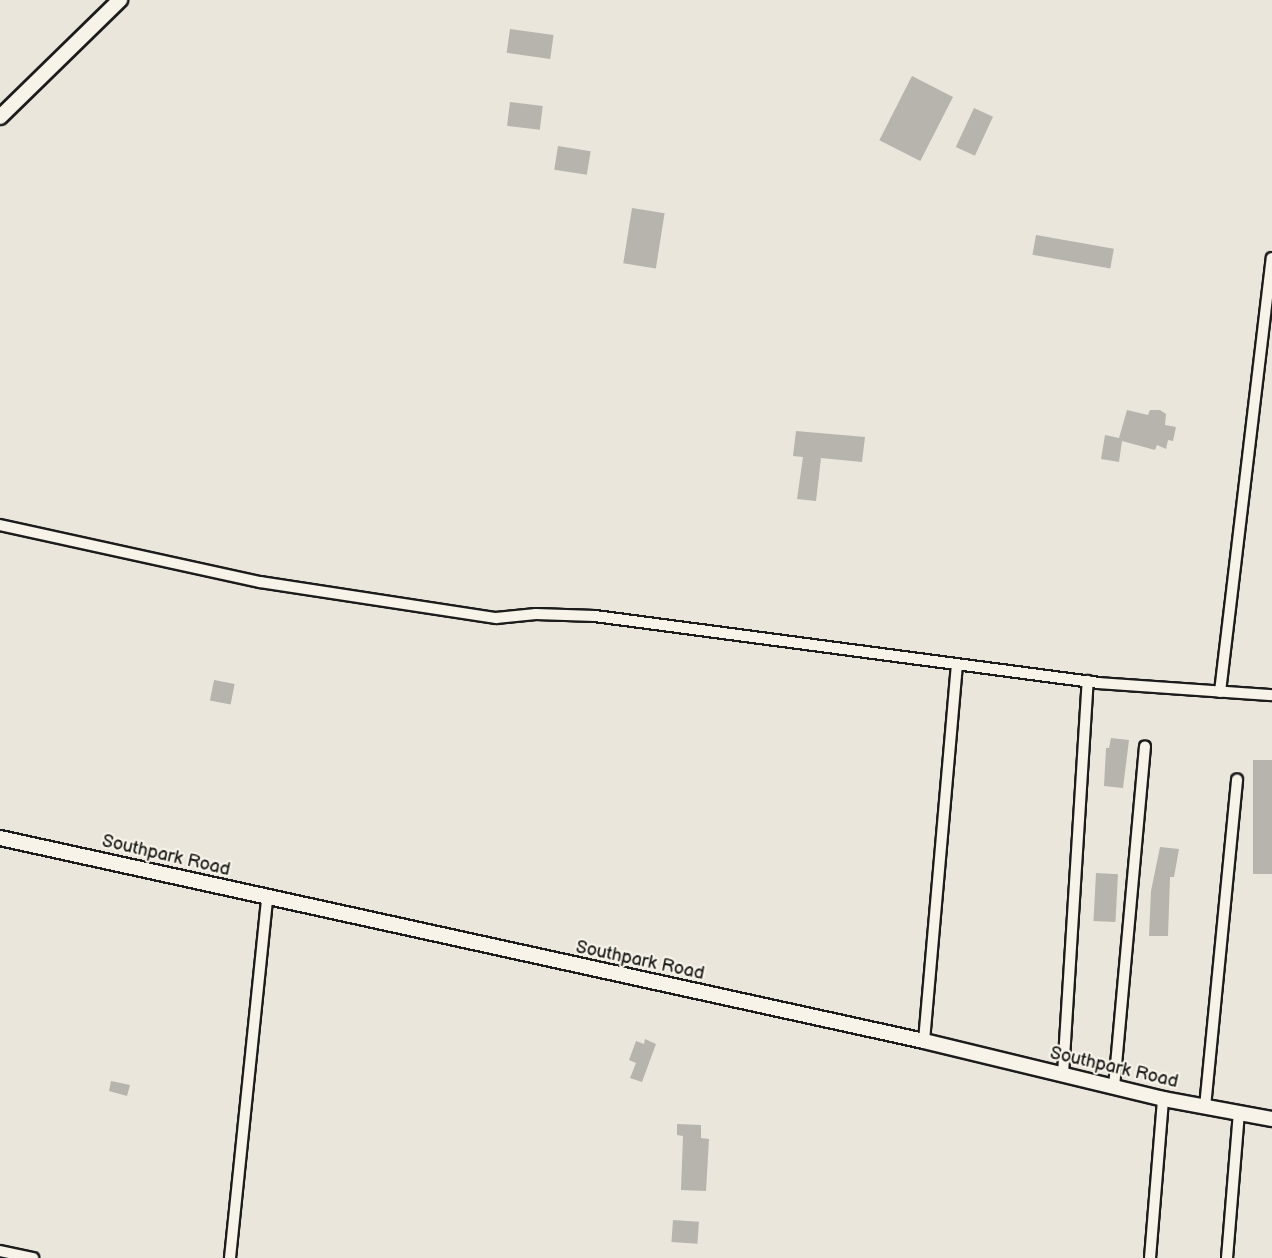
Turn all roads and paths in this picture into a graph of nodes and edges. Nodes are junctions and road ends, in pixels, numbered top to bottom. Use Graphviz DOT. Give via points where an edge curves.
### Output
graph roads {
  1 [pos="120,0"];
  2 [pos="0,117"];
  3 [pos="1272,258"];
  4 [pos="0,525"];
  5 [pos="957,666"];
  6 [pos="1088,681"];
  7 [pos="1220,692"];
  8 [pos="1272,695"];
  9 [pos="1145,746"];
  10 [pos="1237,780"];
  11 [pos="0,838"];
  12 [pos="267,898"];
  13 [pos="924,1041"];
  14 [pos="1064,1074"];
  15 [pos="1114,1087"];
  16 [pos="1163,1099"];
  17 [pos="1205,1107"];
  18 [pos="1239,1113"];
  19 [pos="1272,1119"];
  20 [pos="0,1251"];
  21 [pos="33,1258"];
  22 [pos="230,1258"];
  23 [pos="1150,1258"];
  24 [pos="1227,1258"];
  1 -- 2 [label="street"];
  3 -- 7 [label="street"];
  4 -- 5 [label="street" via="260,582 496,618 595,615"];
  5 -- 6 [label="street"];
  5 -- 13 [label="street"];
  6 -- 7 [label="street"];
  6 -- 14 [label="street"];
  7 -- 8 [label="street"];
  9 -- 15 [label="street"];
  10 -- 17 [label="street"];
  11 -- 12 [label="street, Southpark Road"];
  12 -- 13 [label="street, Southpark Road"];
  12 -- 22 [label="street"];
  13 -- 14 [label="street, Southpark Road"];
  14 -- 15 [label="street, Southpark Road"];
  15 -- 16 [label="street, Southpark Road"];
  16 -- 17 [label="street, Southpark Road"];
  16 -- 23 [label="street"];
  17 -- 18 [label="street, Southpark Road"];
  18 -- 19 [label="street, Southpark Road"];
  18 -- 24 [label="street"];
  20 -- 21 [label="street"];
}
